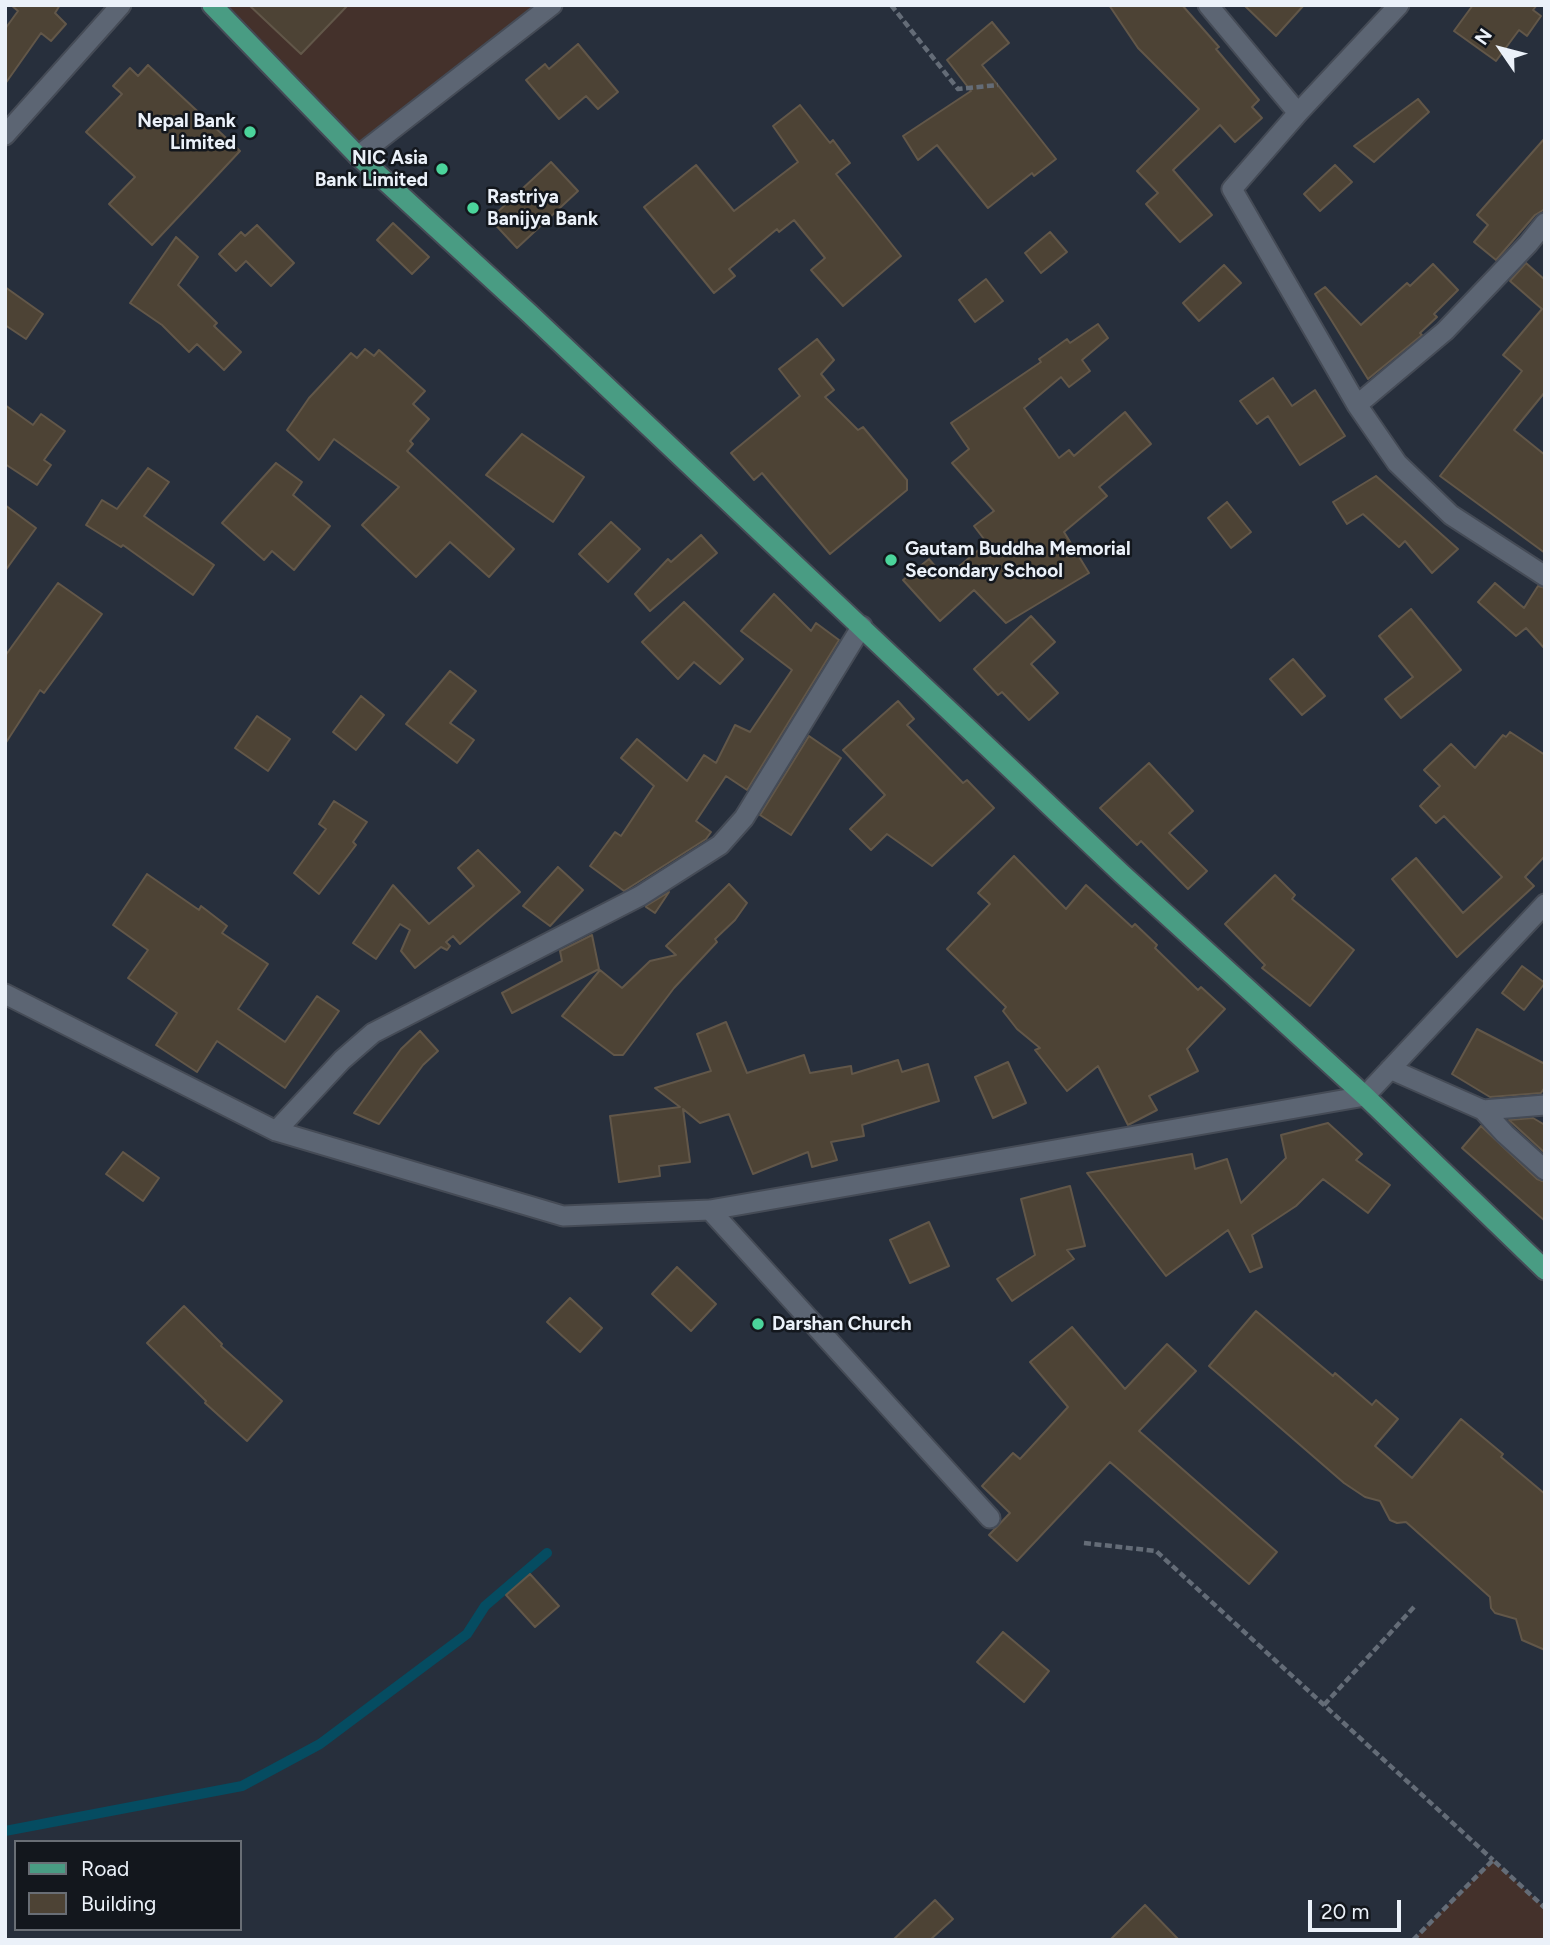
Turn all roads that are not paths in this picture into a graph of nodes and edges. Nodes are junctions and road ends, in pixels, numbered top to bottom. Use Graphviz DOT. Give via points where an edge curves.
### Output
graph roads {
  1 [pos="121,5"];
  2 [pos="212,5"];
  3 [pos="552,5"];
  4 [pos="1208,5"];
  5 [pos="1398,5"];
  6 [pos="1298,113"];
  7 [pos="5,135"];
  8 [pos="358,156"];
  9 [pos="1545,223"];
  10 [pos="1357,405"];
  11 [pos="1545,576"];
  12 [pos="862,626"];
  13 [pos="1545,904"];
  14 [pos="5,994"];
  15 [pos="1390,1069"];
  16 [pos="1365,1096"];
  17 [pos="1545,1105"];
  18 [pos="1483,1110"];
  19 [pos="276,1131"];
  20 [pos="1545,1170"];
  21 [pos="710,1210"];
  22 [pos="1545,1270"];
  23 [pos="990,1518"];
  1 -- 7 [label="street"];
  2 -- 8 [label="main road"];
  3 -- 8 [label="street"];
  4 -- 6 [label="street"];
  5 -- 6 [label="street"];
  6 -- 10 [label="street" via="1232,189"];
  8 -- 12 [label="main road"];
  9 -- 10 [label="street" via="1445,331"];
  10 -- 11 [label="street" via="1397,463 1451,515"];
  12 -- 16 [label="main road" via="1122,874"];
  12 -- 19 [label="street" via="744,818 720,845 640,896 373,1033"];
  13 -- 15 [label="street"];
  14 -- 19 [label="street"];
  15 -- 16 [label="street"];
  15 -- 18 [label="street"];
  16 -- 21 [label="street"];
  16 -- 22 [label="main road"];
  17 -- 18 [label="street"];
  18 -- 20 [label="street"];
  19 -- 21 [label="street" via="563,1216"];
  21 -- 23 [label="street"];
}
